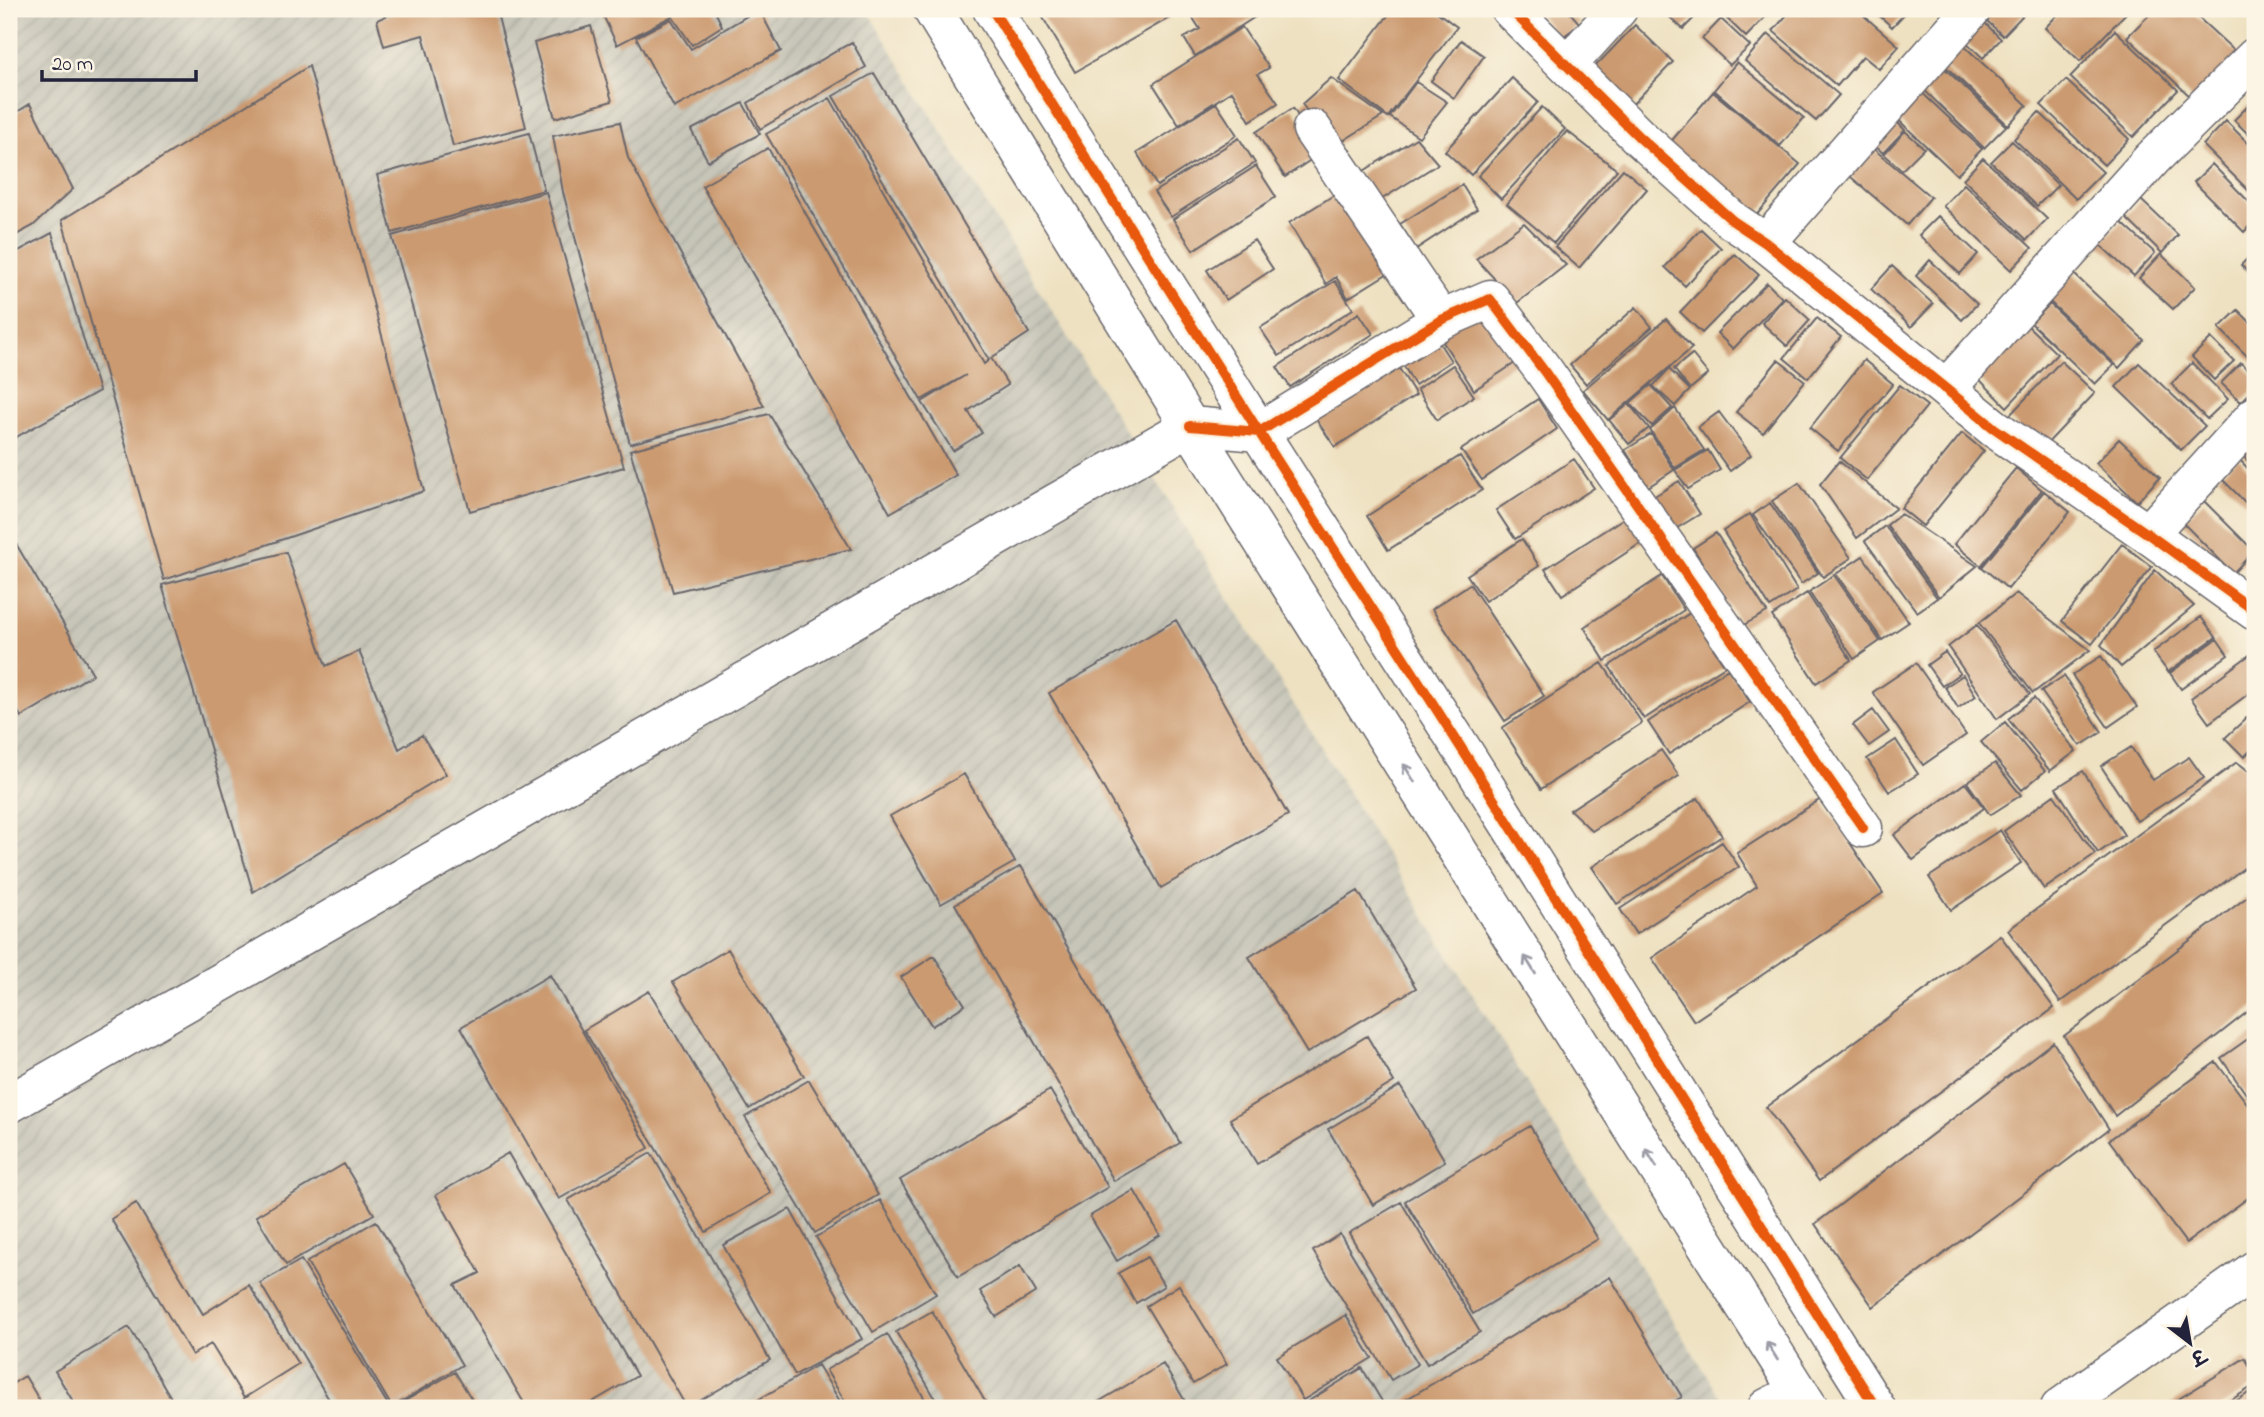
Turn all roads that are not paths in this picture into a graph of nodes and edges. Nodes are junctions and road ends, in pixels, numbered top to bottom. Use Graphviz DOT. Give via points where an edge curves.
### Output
graph roads {
  1 [pos="932,9"];
  2 [pos="992,9"];
  3 [pos="1510,9"];
  4 [pos="1618,9"];
  5 [pos="1972,9"];
  6 [pos="2255,57"];
  7 [pos="1567,65"];
  8 [pos="1312,129"];
  9 [pos="1766,243"];
  10 [pos="1441,320"];
  11 [pos="1946,389"];
  12 [pos="2255,416"];
  13 [pos="1190,426"];
  14 [pos="1259,432"];
  15 [pos="2148,534"];
  16 [pos="2255,611"];
  17 [pos="1863,828"];
  18 [pos="9,1104"];
  19 [pos="2250,1285"];
  20 [pos="1791,1403"];
  21 [pos="1876,1408"];
  22 [pos="2060,1408"];
  1 -- 13 [label="street"];
  2 -- 14 [label="street"];
  3 -- 7 [label="street"];
  4 -- 7 [label="street"];
  5 -- 9 [label="street"];
  6 -- 11 [label="street" via="2152,159"];
  7 -- 9 [label="street" via="1732,221"];
  8 -- 10 [label="street"];
  9 -- 11 [label="street"];
  10 -- 14 [label="street"];
  10 -- 17 [label="street" via="1490,299"];
  11 -- 15 [label="street" via="1994,428"];
  12 -- 15 [label="street"];
  13 -- 14 [label="street"];
  13 -- 18 [label="street"];
  20 -- 13 [label="street, one-way"];
  14 -- 21 [label="street"];
  15 -- 16 [label="street"];
  19 -- 22 [label="street"];
}
